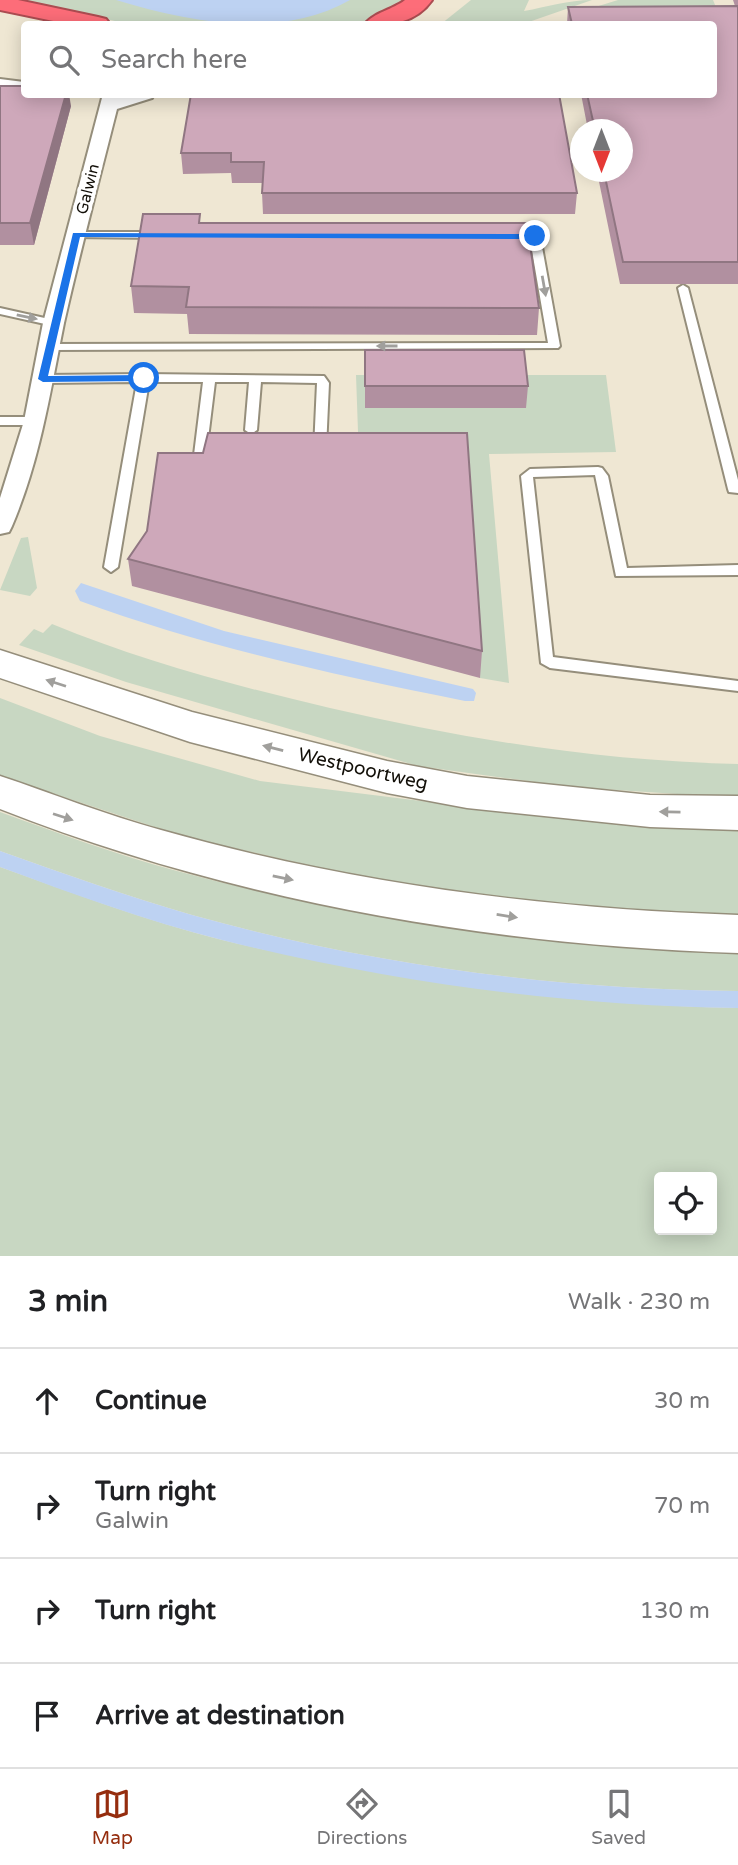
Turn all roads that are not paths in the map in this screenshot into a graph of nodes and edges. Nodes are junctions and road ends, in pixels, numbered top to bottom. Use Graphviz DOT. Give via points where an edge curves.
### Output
graph roads {
  1 [pos="0,3"];
  2 [pos="431,3"];
  3 [pos="84,21"];
  4 [pos="384,21"];
  5 [pos="423,21"];
  6 [pos="0,23"];
  7 [pos="21,26"];
  8 [pos="0,82"];
  9 [pos="21,85"];
  10 [pos="110,100"];
  11 [pos="76,235"];
  12 [pos="172,235"];
  13 [pos="495,236"];
  14 [pos="682,288"];
  15 [pos="0,311"];
  16 [pos="54,323"];
  17 [pos="49,347"];
  18 [pos="144,378"];
  19 [pos="43,379"];
  20 [pos="209,379"];
  21 [pos="255,379"];
  22 [pos="0,421"];
  23 [pos="35,421"];
  24 [pos="251,430"];
  25 [pos="320,456"];
  26 [pos="198,473"];
  27 [pos="738,489"];
  28 [pos="0,526"];
  29 [pos="111,567"];
  30 [pos="738,570"];
  31 [pos="0,664"];
  32 [pos="738,687"];
  33 [pos="0,792"];
  34 [pos="738,813"];
  35 [pos="738,934"];
  1 -- 3 [label="highway"];
  2 -- 4 [label="highway"];
  2 -- 5 [label="highway"];
  6 -- 7 [label="highway"];
  8 -- 9 [label="lane"];
  10 -- 11 [label="street, Galwin"];
  11 -- 12 [label="lane"];
  11 -- 16 [label="street, Galwin"];
  13 -- 17 [label="lane, one-way" via="535,236 554,346"];
  14 -- 27 [label="lane" via="734,489"];
  15 -- 16 [label="lane, one-way"];
  16 -- 17 [label="street, Galwin"];
  17 -- 19 [label="street, Galwin"];
  18 -- 19 [label="lane"];
  18 -- 20 [label="lane"];
  18 -- 29 [label="lane"];
  19 -- 23 [label="street, Galwin"];
  20 -- 21 [label="lane"];
  20 -- 26 [label="lane"];
  21 -- 24 [label="lane"];
  21 -- 25 [label="lane" via="320,379"];
  22 -- 23 [label="lane"];
  23 -- 28 [label="street, Galwin"];
  30 -- 32 [label="lane" via="621,573 598,471 527,476 546,659"];
  34 -- 31 [label="main road, Westpoortweg, one-way" via="650,811 467,792 387,776 190,727"];
  33 -- 35 [label="main road, one-way" via="57,815 235,868 378,897 532,920 663,933"];
}
